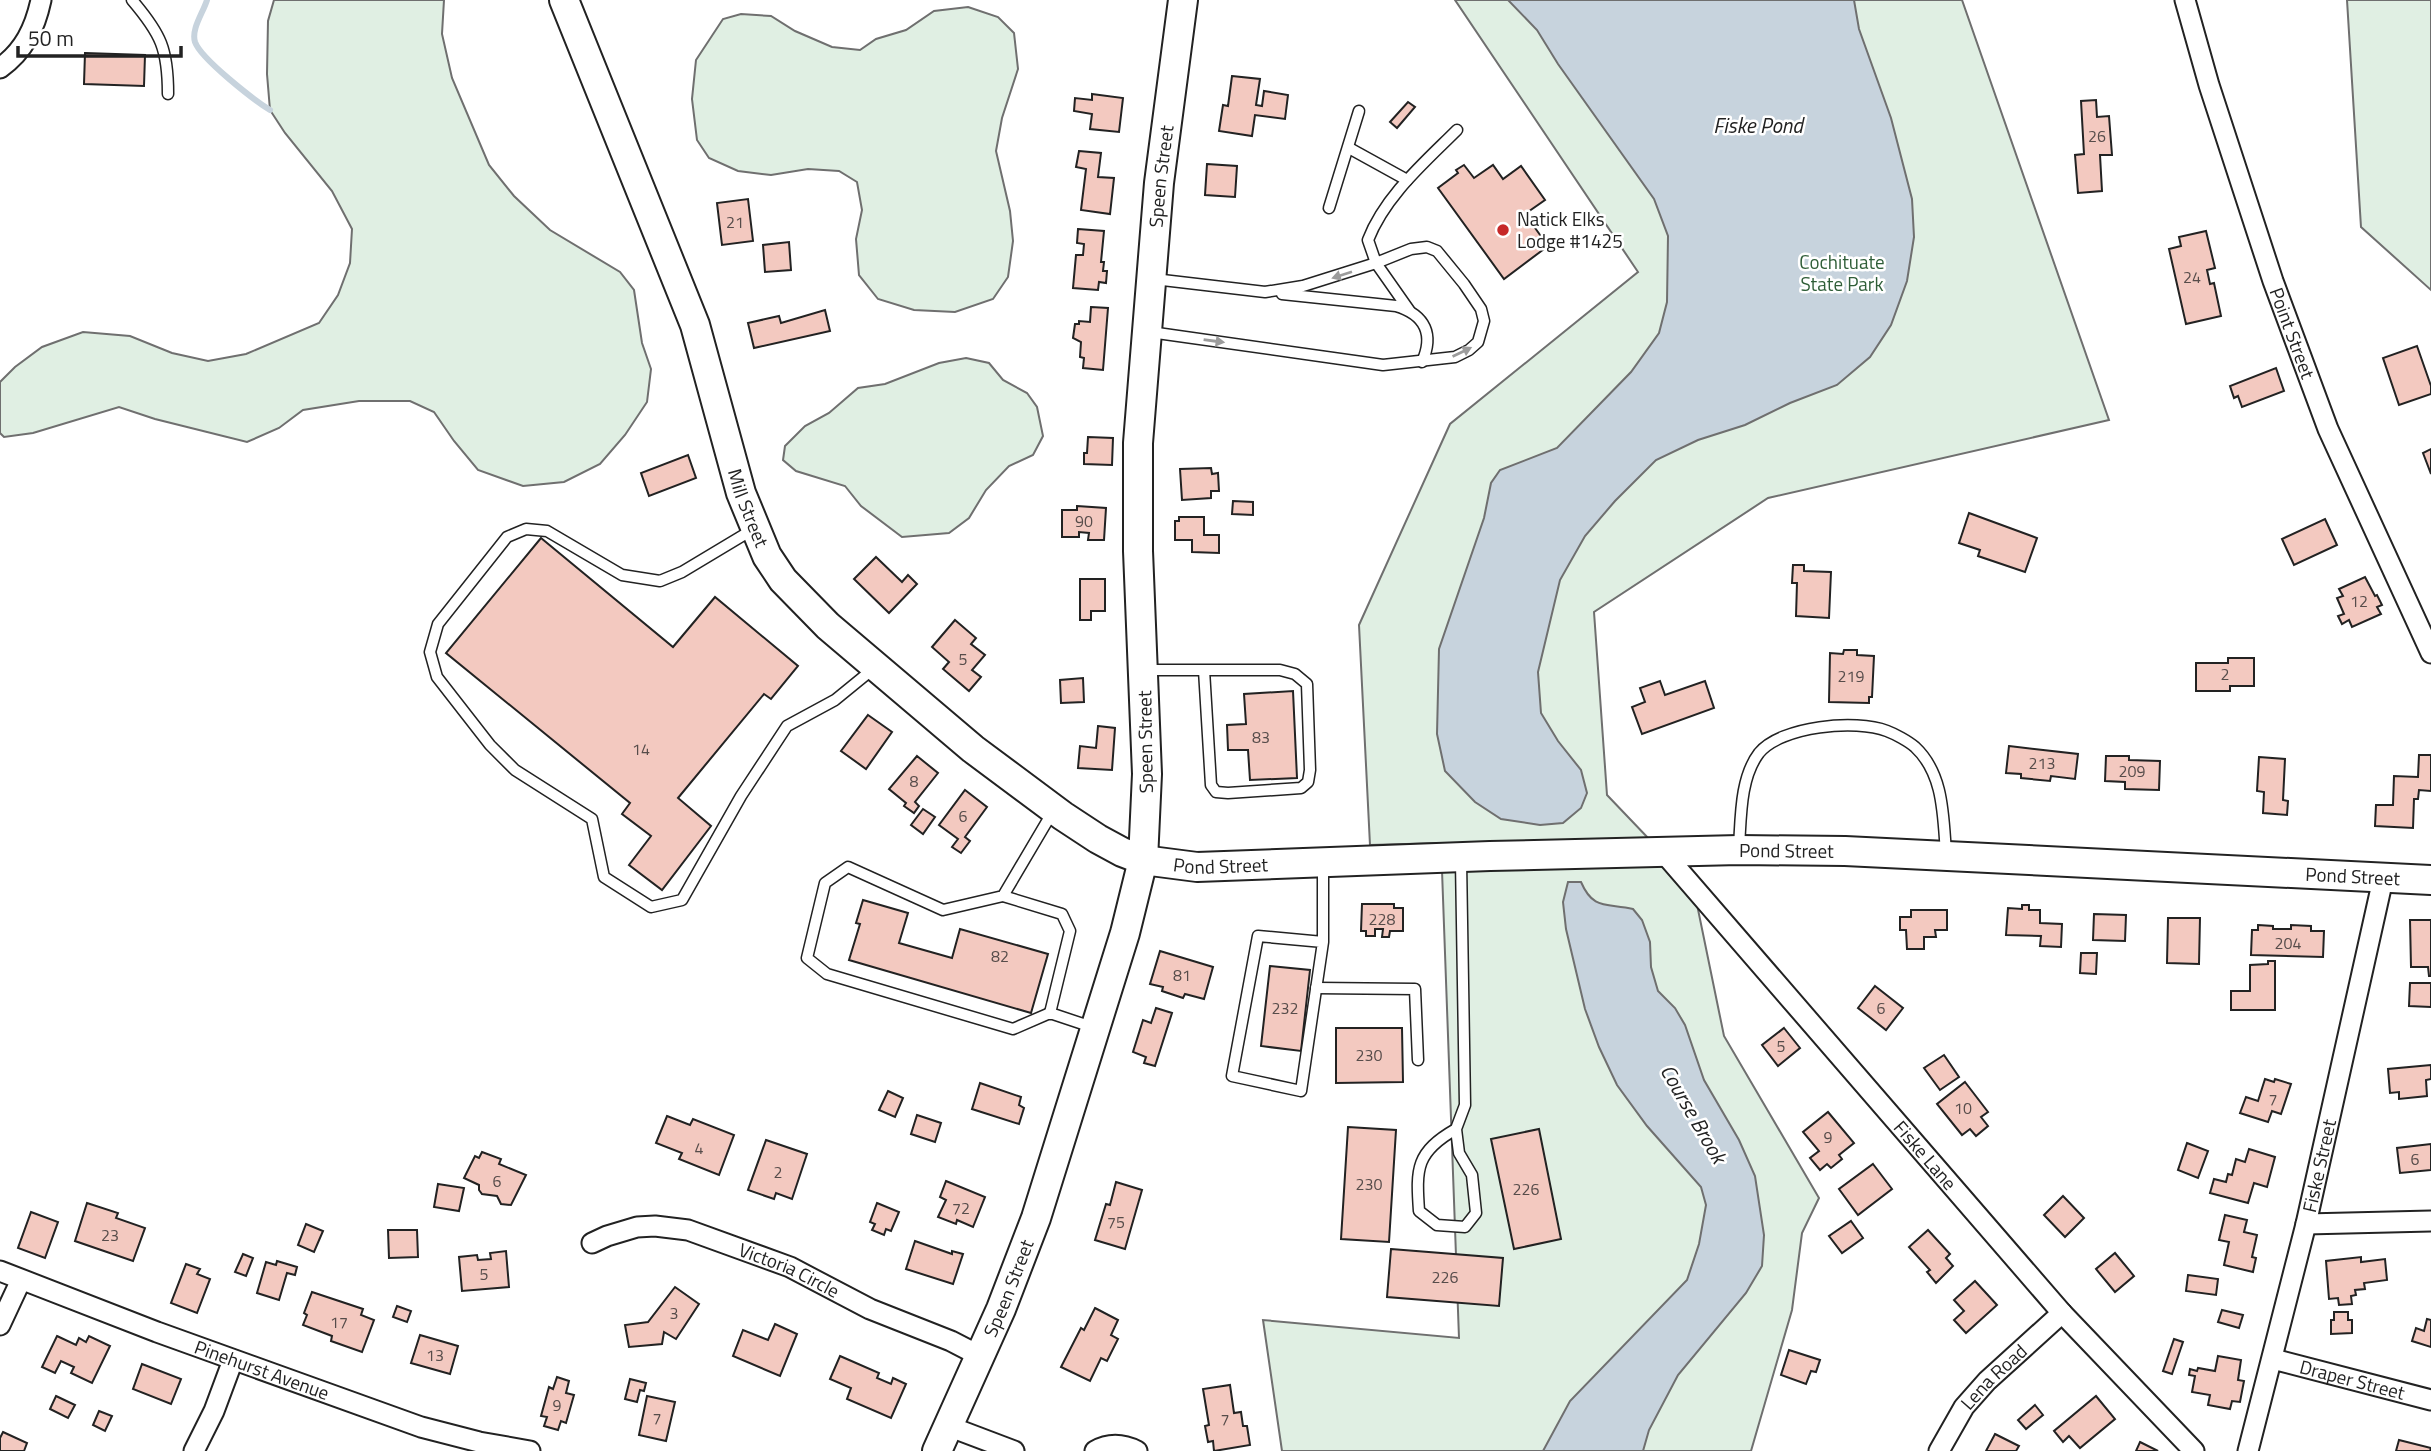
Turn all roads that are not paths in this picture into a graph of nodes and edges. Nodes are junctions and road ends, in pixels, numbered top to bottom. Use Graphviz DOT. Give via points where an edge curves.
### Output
graph roads {
  1 [pos="41,0"];
  2 [pos="132,0"];
  3 [pos="564,0"];
  4 [pos="1182,0"];
  5 [pos="2185,0"];
  6 [pos="0,68"];
  7 [pos="168,94"];
  8 [pos="1359,111"];
  9 [pos="1457,130"];
  10 [pos="1349,148"];
  11 [pos="1407,180"];
  12 [pos="1329,208"];
  13 [pos="1376,263"];
  14 [pos="1151,278"];
  15 [pos="1265,292"];
  16 [pos="1409,310"];
  17 [pos="1146,332"];
  18 [pos="1422,362"];
  19 [pos="754,528"];
  20 [pos="2431,653"];
  21 [pos="877,667"];
  22 [pos="1143,670"];
  23 [pos="1204,670"];
  24 [pos="1054,809"];
  25 [pos="1739,850"];
  26 [pos="1663,852"];
  27 [pos="1460,857"];
  28 [pos="1946,857"];
  29 [pos="1143,860"];
  30 [pos="1323,862"];
  31 [pos="2384,879"];
  32 [pos="2431,880"];
  33 [pos="1003,896"];
  34 [pos="1323,942"];
  35 [pos="1316,988"];
  36 [pos="1050,1013"];
  37 [pos="1095,1029"];
  38 [pos="1418,1060"];
  39 [pos="1456,1129"];
  40 [pos="2431,1221"];
  41 [pos="2306,1224"];
  42 [pos="592,1243"];
  43 [pos="0,1271"];
  44 [pos="21,1280"];
  45 [pos="2062,1313"];
  46 [pos="0,1325"];
  47 [pos="980,1356"];
  48 [pos="2273,1359"];
  49 [pos="233,1360"];
  50 [pos="2431,1400"];
  51 [pos="942,1439"];
  52 [pos="447,1443"];
  53 [pos="194,1451"];
  54 [pos="530,1451"];
  55 [pos="1014,1451"];
  56 [pos="1095,1451"];
  57 [pos="1137,1451"];
  58 [pos="1939,1451"];
  59 [pos="2194,1451"];
  60 [pos="2248,1451"];
  1 -- 6 [label="street" via="30,36"];
  2 -- 7 [label="lane" via="158,33 165,52"];
  3 -- 19 [label="street, Mill Street" via="695,326"];
  4 -- 14 [label="street, Speen Street"];
  5 -- 20 [label="street, Point Street" via="2273,281 2324,417"];
  8 -- 10 [label="lane"];
  9 -- 11 [label="lane"];
  10 -- 11 [label="lane"];
  10 -- 12 [label="lane"];
  11 -- 13 [label="lane" via="1368,240"];
  13 -- 15 [label="lane, one-way" via="1303,286"];
  13 -- 16 [label="lane"];
  18 -- 13 [label="lane, one-way" via="1455,357 1478,342 1484,321 1481,309 1437,251 1411,249"];
  14 -- 15 [label="lane"];
  14 -- 17 [label="street, Speen Street"];
  15 -- 16 [label="lane"];
  16 -- 18 [label="lane" via="1422,320 1427,336"];
  17 -- 18 [label="lane, one-way" via="1383,365"];
  17 -- 22 [label="street, Speen Street" via="1138,498"];
  19 -- 21 [label="street, Mill Street" via="783,580"];
  19 -- 21 [label="lane" via="660,582 622,575 547,531 526,529 507,537 438,624 430,652 437,677 515,771 592,819 604,877 651,907 682,900 787,726 835,700"];
  21 -- 24 [label="street, Mill Street" via="973,749"];
  22 -- 23 [label="lane"];
  22 -- 29 [label="street, Speen Street" via="1147,774"];
  23 -- 23 [label="lane" via="1280,670 1307,684 1308,782 1300,788 1216,792 1210,785"];
  24 -- 29 [label="street, Mill Street" via="1098,839"];
  24 -- 33 [label="lane"];
  25 -- 26 [label="street, Pond Street"];
  25 -- 28 [label="street, Pond Street"];
  25 -- 28 [label="lane" via="1747,779 1760,752 1787,734 1855,726 1886,730 1915,747 1934,774 1942,797"];
  26 -- 27 [label="street, Pond Street"];
  26 -- 45 [label="street, Fiske Lane"];
  27 -- 30 [label="street, Pond Street"];
  27 -- 39 [label="lane" via="1465,1105"];
  28 -- 31 [label="street, Pond Street"];
  29 -- 30 [label="street, Pond Street" via="1197,867"];
  29 -- 37 [label="street, Speen Street"];
  30 -- 34 [label="lane"];
  31 -- 32 [label="street, Pond Street"];
  31 -- 41 [label="street, Fiske Street"];
  33 -- 36 [label="lane" via="1062,914 1070,931"];
  33 -- 36 [label="lane" via="943,910 848,867 825,883 807,958 827,974 1013,1029"];
  34 -- 35 [label="lane"];
  34 -- 35 [label="lane" via="1258,936 1232,1076 1300,1091"];
  35 -- 38 [label="lane" via="1415,989"];
  36 -- 37 [label="lane"];
  37 -- 47 [label="street, Speen Street" via="1036,1218"];
  39 -- 39 [label="lane" via="1436,1140 1421,1159 1419,1212 1437,1225 1465,1227 1476,1213 1472,1175 1459,1153"];
  40 -- 41 [label="street"];
  41 -- 48 [label="street, Fiske Street"];
  42 -- 47 [label="street, Victoria Circle" via="637,1227 688,1230 790,1267 870,1309"];
  43 -- 44 [label="street, Pinehurst Avenue"];
  44 -- 46 [label="street"];
  44 -- 49 [label="street, Pinehurst Avenue"];
  45 -- 58 [label="street, Lena Road" via="1987,1381 1964,1407"];
  45 -- 59 [label="street, Fiske Lane"];
  47 -- 51 [label="street, Speen Street"];
  48 -- 50 [label="street, Draper Street"];
  48 -- 60 [label="street, Fiske Street"];
  49 -- 52 [label="street, Pinehurst Avenue" via="395,1419"];
  49 -- 53 [label="street"];
  51 -- 55 [label="street"];
  52 -- 54 [label="street, Pinehurst Avenue"];
  56 -- 57 [label="street" via="1110,1445"];
}
